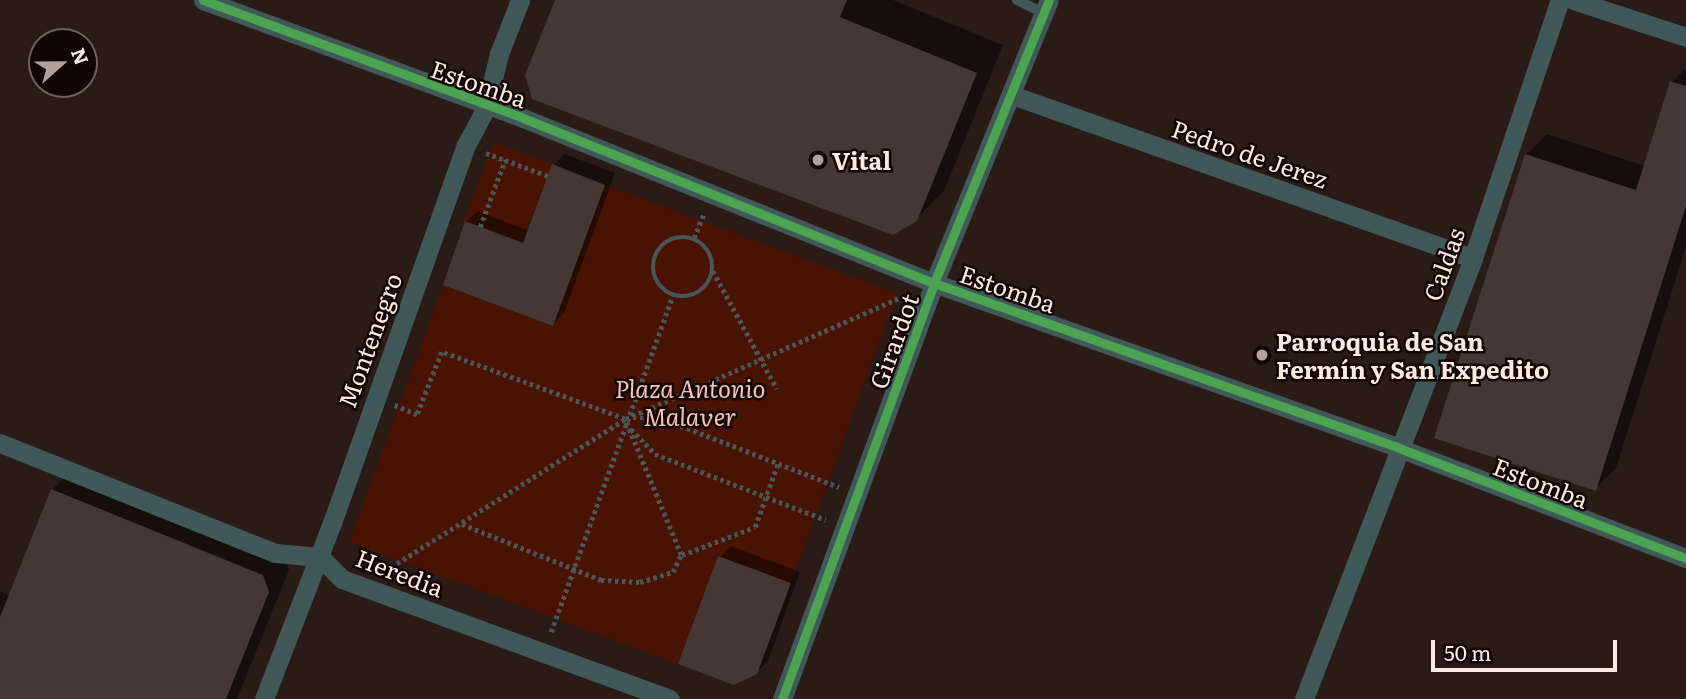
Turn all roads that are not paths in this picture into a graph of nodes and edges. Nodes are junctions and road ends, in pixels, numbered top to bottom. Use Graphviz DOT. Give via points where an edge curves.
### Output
graph roads {
  1 [pos="202,0"];
  2 [pos="520,0"];
  3 [pos="1017,0"];
  4 [pos="1560,0"];
  5 [pos="1573,0"];
  6 [pos="1047,6"];
  7 [pos="1686,37"];
  8 [pos="1012,95"];
  9 [pos="486,108"];
  10 [pos="1473,258"];
  11 [pos="934,283"];
  12 [pos="0,443"];
  13 [pos="1399,448"];
  14 [pos="320,557"];
  15 [pos="1686,558"];
  16 [pos="264,699"];
  17 [pos="670,699"];
  18 [pos="782,699"];
  19 [pos="1304,699"];
  1 -- 9 [label="street, Estomba"];
  2 -- 9 [label="street, Montenegro" via="499,54"];
  3 -- 6 [label="lane"];
  4 -- 10 [label="street, Caldas"];
  5 -- 7 [label="street"];
  6 -- 8 [label="street, Girardot"];
  8 -- 10 [label="street, Pedro de Jerez"];
  8 -- 11 [label="street, Girardot"];
  9 -- 11 [label="street, Estomba" via="523,118"];
  9 -- 14 [label="street, Montenegro" via="466,145"];
  10 -- 13 [label="street, Caldas"];
  11 -- 13 [label="street, Estomba"];
  11 -- 18 [label="street, Girardot"];
  12 -- 14 [label="street, Heredia" via="275,553"];
  13 -- 15 [label="street, Estomba"];
  13 -- 19 [label="street, Caldas"];
  14 -- 16 [label="street, Montenegro"];
  14 -- 17 [label="street, Heredia" via="342,579"];
}
